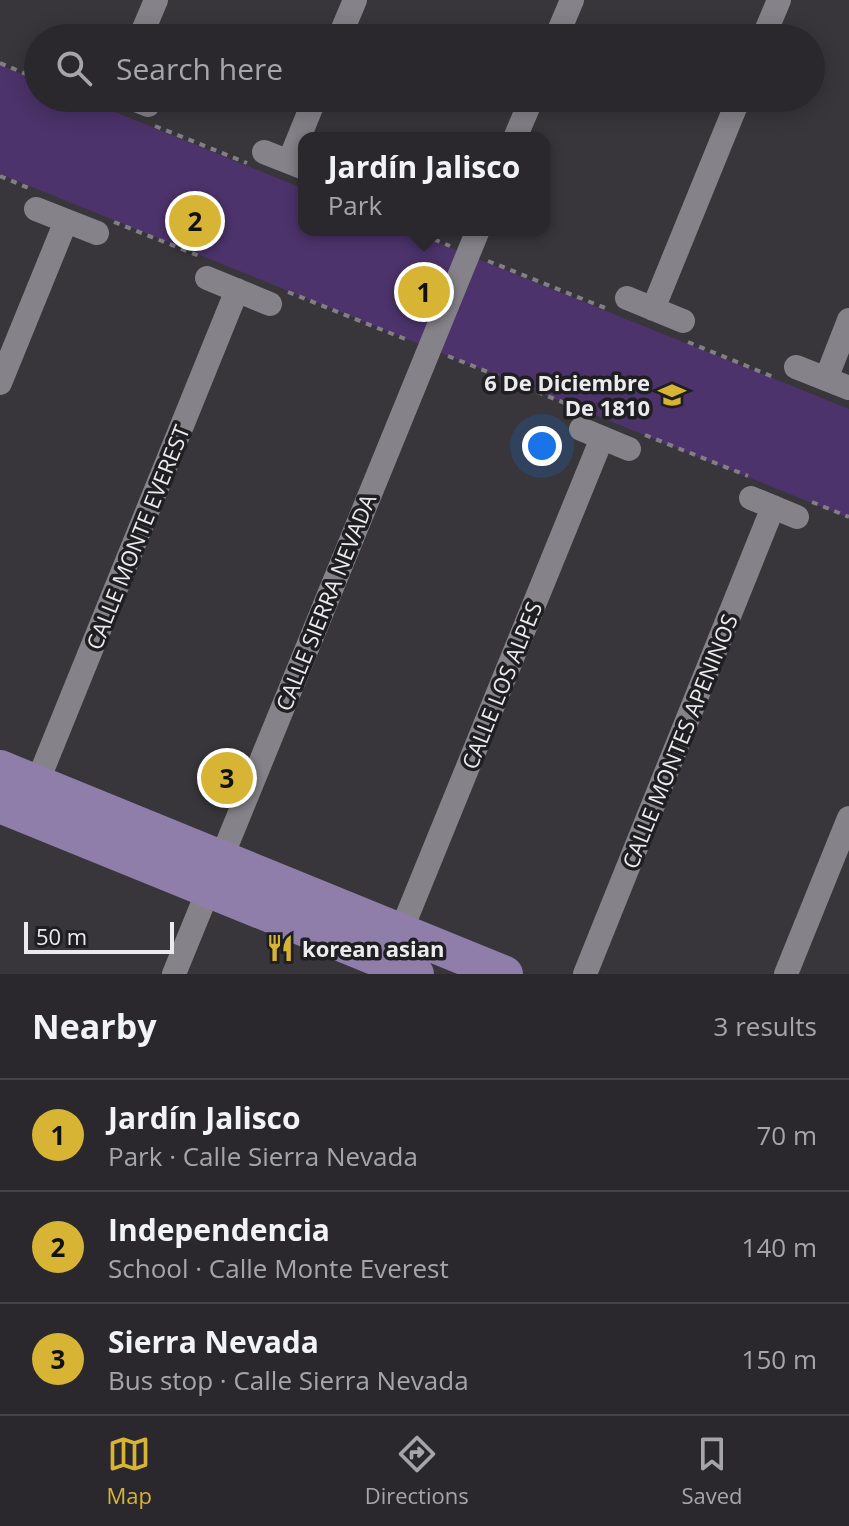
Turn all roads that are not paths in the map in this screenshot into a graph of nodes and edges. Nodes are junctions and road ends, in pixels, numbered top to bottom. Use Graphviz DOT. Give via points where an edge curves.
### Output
graph roads {
  1 [pos="156,0"];
  2 [pos="355,0"];
  3 [pos="572,0"];
  4 [pos="779,0"];
  5 [pos="146,24"];
  6 [pos="345,24"];
  7 [pos="562,24"];
  8 [pos="769,24"];
  9 [pos="311,112"];
  10 [pos="526,112"];
  11 [pos="733,112"];
  12 [pos="305,132"];
  13 [pos="518,132"];
  14 [pos="262,160"];
  15 [pos="296,165"];
  16 [pos="36,209"];
  17 [pos="66,221"];
  18 [pos="97,233"];
  19 [pos="476,236"];
  20 [pos="207,278"];
  21 [pos="237,290"];
  22 [pos="627,298"];
  23 [pos="270,304"];
  24 [pos="653,309"];
  25 [pos="849,320"];
  26 [pos="683,321"];
  27 [pos="796,367"];
  28 [pos="826,379"];
  29 [pos="0,383"];
  30 [pos="849,388"];
  31 [pos="629,449"];
  32 [pos="797,517"];
  33 [pos="0,768"];
  34 [pos="37,783"];
  35 [pos="0,805"];
  36 [pos="849,818"];
  37 [pos="214,873"];
  38 [pos="398,960"];
  39 [pos="174,974"];
  40 [pos="505,974"];
  41 [pos="585,974"];
  42 [pos="786,974"];
  1 -- 5 [label="street"];
  2 -- 6 [label="street"];
  3 -- 7 [label="street"];
  4 -- 8 [label="street"];
  9 -- 12 [label="street"];
  10 -- 13 [label="street"];
  11 -- 24 [label="street"];
  14 -- 15 [label="street"];
  16 -- 17 [label="street"];
  17 -- 18 [label="street"];
  17 -- 29 [label="street"];
  19 -- 37 [label="street, CALLE SIERRA NEVADA"];
  20 -- 21 [label="street"];
  21 -- 23 [label="street"];
  21 -- 34 [label="street, CALLE MONTE EVEREST"];
  22 -- 24 [label="street"];
  24 -- 26 [label="street"];
  25 -- 28 [label="street"];
  27 -- 28 [label="street"];
  28 -- 30 [label="street"];
  31 -- 38 [label="street, CALLE LOS ALPES" via="591,434"];
  32 -- 41 [label="street, CALLE MONTES APENINOS" via="762,503"];
  33 -- 34 [label="main road"];
  34 -- 37 [label="main road"];
  35 -- 37 [label="main road"];
  36 -- 42 [label="street"];
  37 -- 38 [label="main road"];
  37 -- 39 [label="street, CALLE SIERRA NEVADA"];
  38 -- 40 [label="main road"];
}
